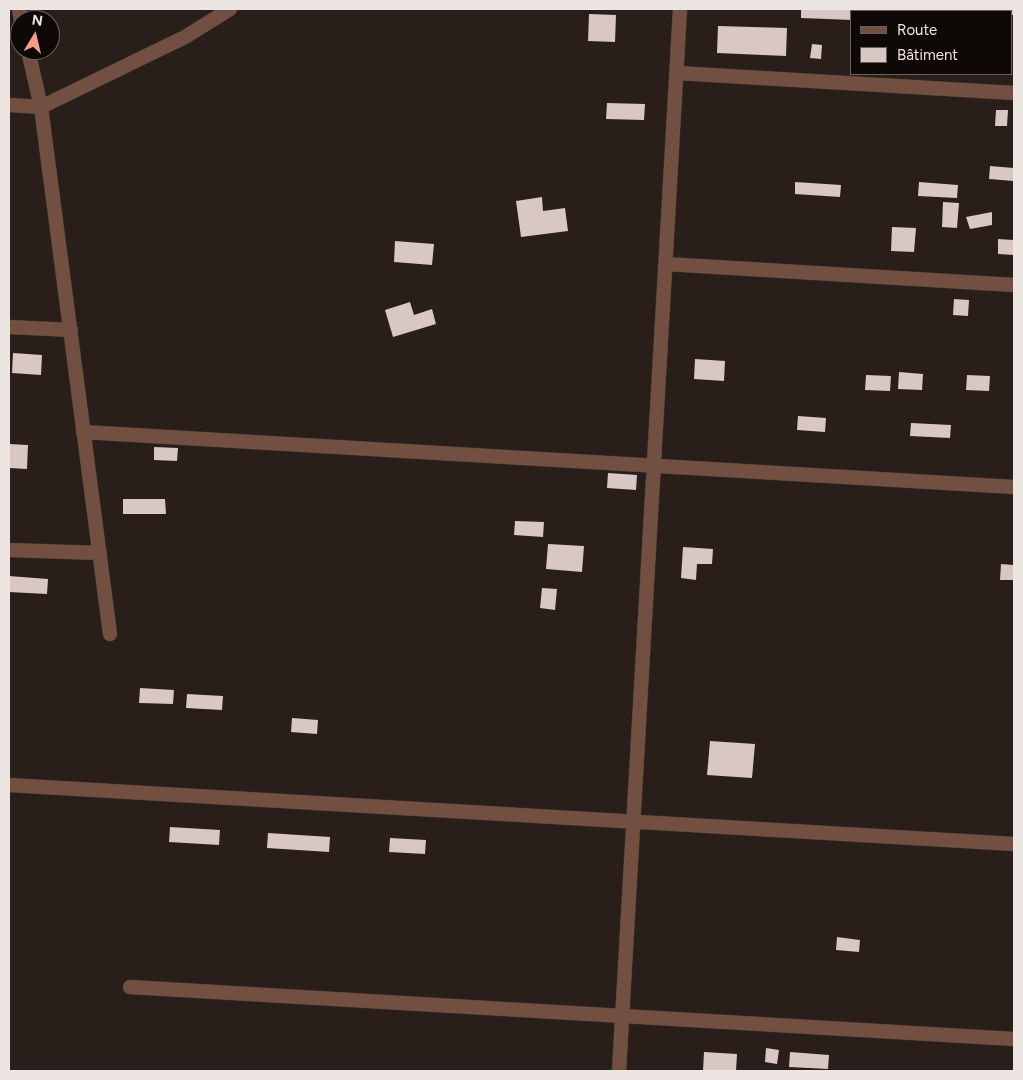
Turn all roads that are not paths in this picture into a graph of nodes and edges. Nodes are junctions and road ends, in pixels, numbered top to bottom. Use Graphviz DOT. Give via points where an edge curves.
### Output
graph roads {
  1 [pos="230,9"];
  2 [pos="680,9"];
  3 [pos="30,60"];
  4 [pos="677,73"];
  5 [pos="1014,93"];
  6 [pos="9,105"];
  7 [pos="41,106"];
  8 [pos="666,264"];
  9 [pos="1014,285"];
  10 [pos="9,327"];
  11 [pos="71,330"];
  12 [pos="83,432"];
  13 [pos="654,466"];
  14 [pos="1014,487"];
  15 [pos="9,550"];
  16 [pos="100,553"];
  17 [pos="110,634"];
  18 [pos="9,785"];
  19 [pos="633,822"];
  20 [pos="1014,844"];
  21 [pos="130,987"];
  22 [pos="622,1016"];
  23 [pos="1014,1039"];
  24 [pos="619,1071"];
  1 -- 7 [label="street" via="185,37"];
  2 -- 4 [label="street"];
  3 -- 7 [label="street"];
  4 -- 5 [label="street"];
  4 -- 8 [label="street"];
  6 -- 7 [label="street"];
  7 -- 11 [label="street"];
  8 -- 9 [label="street"];
  8 -- 13 [label="street"];
  10 -- 11 [label="street"];
  11 -- 12 [label="street"];
  12 -- 13 [label="street"];
  12 -- 16 [label="street"];
  13 -- 14 [label="street"];
  13 -- 19 [label="street"];
  15 -- 16 [label="street"];
  16 -- 17 [label="street"];
  18 -- 19 [label="street"];
  19 -- 20 [label="street"];
  19 -- 22 [label="street"];
  21 -- 22 [label="street"];
  22 -- 23 [label="street"];
  22 -- 24 [label="street"];
}
